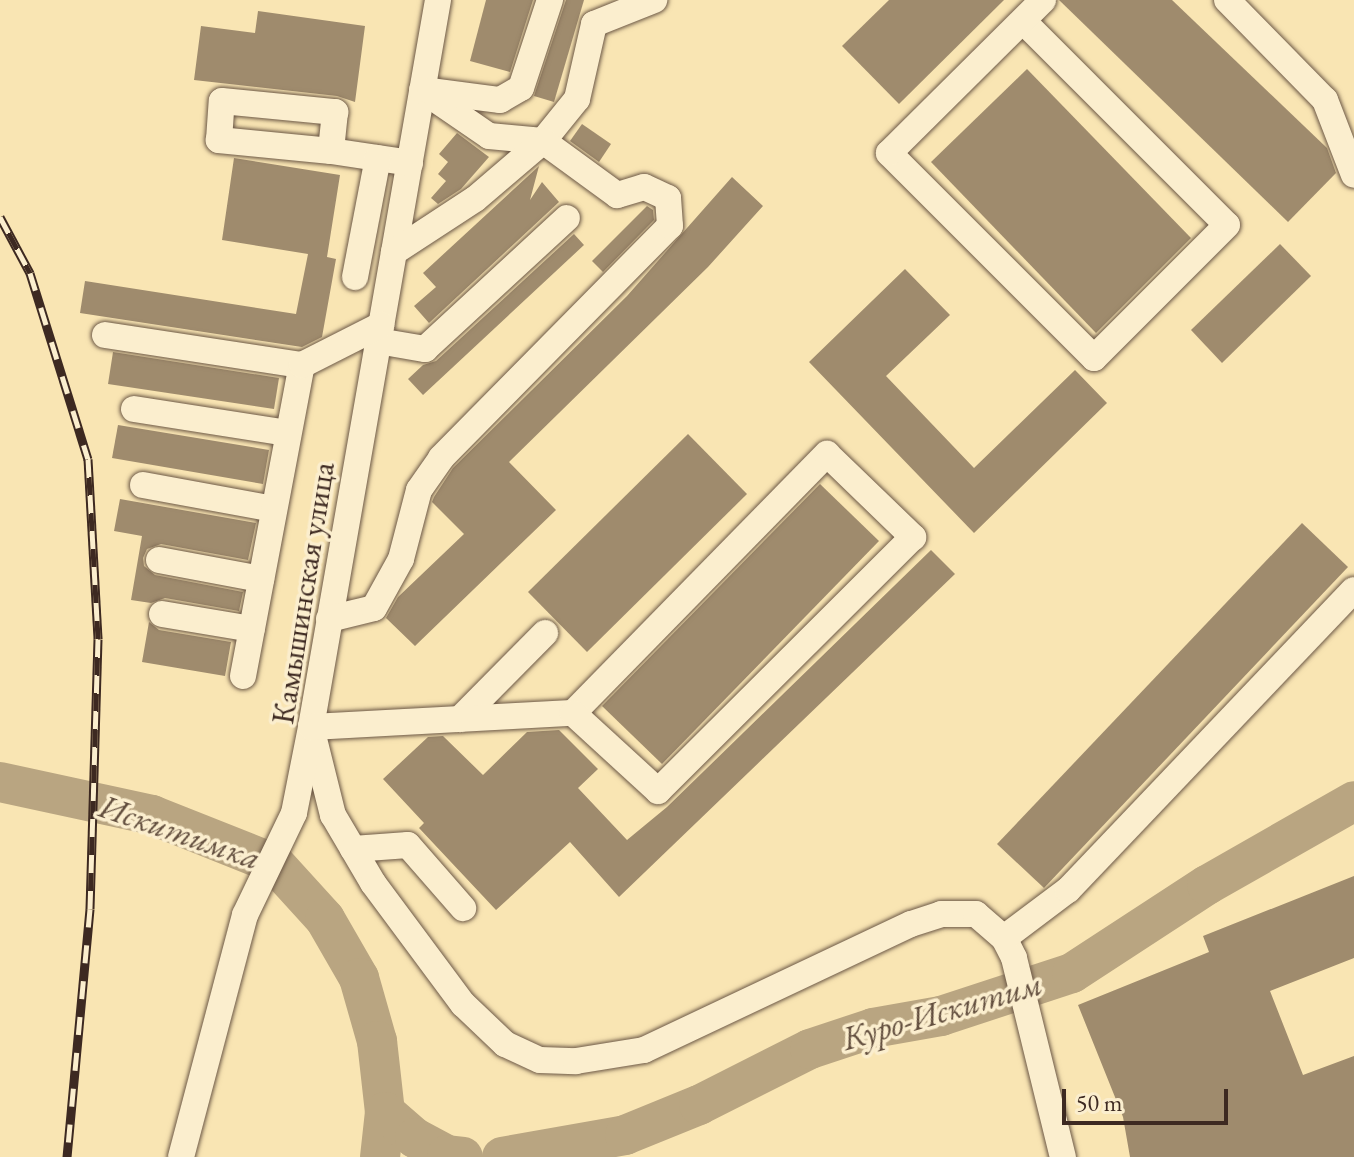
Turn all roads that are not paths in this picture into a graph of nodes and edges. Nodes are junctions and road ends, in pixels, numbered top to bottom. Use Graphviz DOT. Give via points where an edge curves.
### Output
graph roads {
  1 [pos="438,0"];
  2 [pos="550,0"];
  3 [pos="654,0"];
  4 [pos="1043,0"];
  5 [pos="1227,0"];
  6 [pos="1023,21"];
  7 [pos="422,90"];
  8 [pos="543,141"];
  9 [pos="331,151"];
  10 [pos="378,158"];
  11 [pos="410,163"];
  12 [pos="1354,175"];
  13 [pos="567,218"];
  14 [pos="394,252"];
  15 [pos="355,277"];
  16 [pos="380,333"];
  17 [pos="105,335"];
  18 [pos="302,365"];
  19 [pos="134,409"];
  20 [pos="288,433"];
  21 [pos="143,485"];
  22 [pos="274,509"];
  23 [pos="159,560"];
  24 [pos="261,579"];
  25 [pos="1354,590"];
  26 [pos="162,614"];
  27 [pos="329,619"];
  28 [pos="252,629"];
  29 [pos="545,633"];
  30 [pos="243,676"];
  31 [pos="573,713"];
  32 [pos="460,719"];
  33 [pos="311,727"];
  34 [pos="353,849"];
  35 [pos="463,908"];
  36 [pos="1009,948"];
  37 [pos="181,1157"];
  38 [pos="1063,1157"];
  1 -- 7 [label="street, Камышинская улица"];
  2 -- 7 [label="street" via="521,88 500,100"];
  3 -- 8 [label="street" via="594,24 577,99"];
  4 -- 6 [label="street"];
  5 -- 12 [label="street" via="1325,100"];
  6 -- 6 [label="street" via="889,153 1094,358 1227,225"];
  7 -- 8 [label="street" via="489,136"];
  7 -- 11 [label="street, Камышинская улица"];
  8 -- 14 [label="street" via="475,199"];
  8 -- 27 [label="street" via="617,195 644,187 668,198 670,226 441,458 419,490 401,559 374,608"];
  9 -- 10 [label="street"];
  10 -- 11 [label="street"];
  10 -- 15 [label="street"];
  11 -- 14 [label="street, Камышинская улица"];
  13 -- 16 [label="street" via="425,349"];
  14 -- 16 [label="street, Камышинская улица"];
  16 -- 18 [label="street"];
  16 -- 27 [label="street, Камышинская улица"];
  17 -- 18 [label="street"];
  18 -- 20 [label="street"];
  19 -- 20 [label="street"];
  20 -- 22 [label="street"];
  21 -- 22 [label="street"];
  22 -- 24 [label="street"];
  23 -- 24 [label="street"];
  24 -- 28 [label="street"];
  25 -- 36 [label="street"];
  26 -- 28 [label="street"];
  27 -- 33 [label="street, Камышинская улица"];
  28 -- 30 [label="street"];
  29 -- 32 [label="street"];
  31 -- 31 [label="street" via="827,454 913,537 658,791"];
  31 -- 32 [label="street"];
  32 -- 33 [label="street"];
  33 -- 34 [label="street, Камышинская улица" via="333,815"];
  33 -- 37 [label="street" via="294,813 245,915"];
  34 -- 35 [label="street" via="408,845"];
  34 -- 36 [label="street, Камышинская улица" via="463,1004 505,1044 540,1060 576,1061 644,1050 941,914 976,914"];
  36 -- 38 [label="street"];
}
